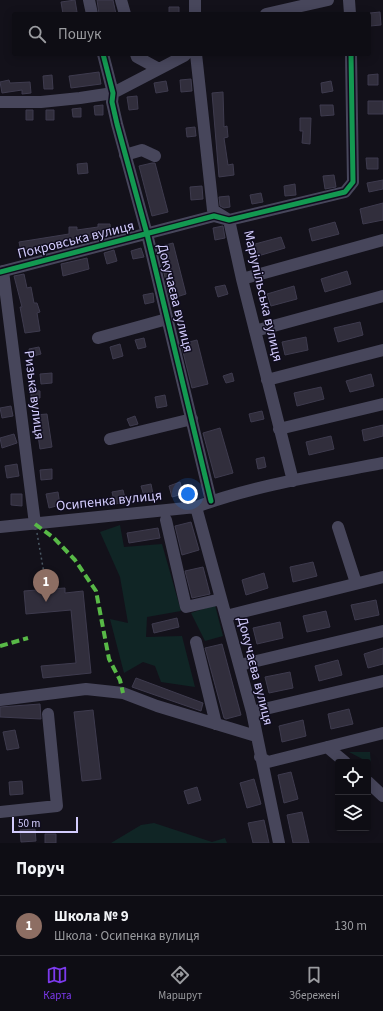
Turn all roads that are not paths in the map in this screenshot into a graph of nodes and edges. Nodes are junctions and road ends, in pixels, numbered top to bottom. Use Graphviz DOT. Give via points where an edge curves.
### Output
graph roads {
  1 [pos="89,0"];
  2 [pos="121,0"];
  3 [pos="195,0"];
  4 [pos="328,0"];
  5 [pos="349,0"];
  6 [pos="92,12"];
  7 [pos="124,12"];
  8 [pos="195,12"];
  9 [pos="275,12"];
  10 [pos="350,12"];
  11 [pos="104,56"];
  12 [pos="136,56"];
  13 [pos="182,56"];
  14 [pos="196,56"];
  15 [pos="351,56"];
  16 [pos="159,69"];
  17 [pos="113,93"];
  18 [pos="0,102"];
  19 [pos="125,155"];
  20 [pos="154,156"];
  21 [pos="229,220"];
  22 [pos="147,234"];
  23 [pos="383,240"];
  24 [pos="2,271"];
  25 [pos="242,279"];
  26 [pos="383,296"];
  27 [pos="167,319"];
  28 [pos="255,331"];
  29 [pos="98,338"];
  30 [pos="383,350"];
  31 [pos="267,380"];
  32 [pos="383,404"];
  33 [pos="192,419"];
  34 [pos="280,428"];
  35 [pos="110,439"];
  36 [pos="383,463"];
  37 [pos="293,481"];
  38 [pos="211,501"];
  39 [pos="196,507"];
  40 [pos="166,520"];
  41 [pos="35,524"];
  42 [pos="0,527"];
  43 [pos="338,528"];
  44 [pos="383,576"];
  45 [pos="356,583"];
  46 [pos="221,599"];
  47 [pos="226,616"];
  48 [pos="383,631"];
  49 [pos="196,642"];
  50 [pos="240,666"];
  51 [pos="383,681"];
  52 [pos="0,700"];
  53 [pos="252,712"];
  54 [pos="48,714"];
  55 [pos="216,724"];
  56 [pos="383,733"];
  57 [pos="256,736"];
  58 [pos="327,747"];
  59 [pos="260,757"];
  60 [pos="341,759"];
  61 [pos="371,785"];
  62 [pos="383,796"];
  63 [pos="0,812"];
  64 [pos="279,843"];
  1 -- 6 [label="street"];
  2 -- 7 [label="street"];
  3 -- 8 [label="street"];
  4 -- 9 [label="street"];
  5 -- 10 [label="street"];
  11 -- 17 [label="street, Докучаєва вулиця"];
  12 -- 16 [label="street"];
  13 -- 16 [label="street"];
  14 -- 21 [label="street, Маріупільська вулиця" via="213,210"];
  15 -- 21 [label="street, Покровська вулиця" via="354,182 345,192"];
  16 -- 17 [label="street"];
  17 -- 18 [label="street" via="41,102"];
  17 -- 19 [label="street, Докучаєва вулиця" via="112,102"];
  19 -- 20 [label="street" via="142,150"];
  19 -- 22 [label="street, Докучаєва вулиця"];
  21 -- 22 [label="street, Покровська вулиця" via="214,216"];
  21 -- 25 [label="street, Маріупільська вулиця"];
  22 -- 24 [label="street, Покровська вулиця"];
  22 -- 27 [label="street, Докучаєва вулиця"];
  23 -- 25 [label="street"];
  24 -- 41 [label="street, Ризька вулиця"];
  25 -- 28 [label="street, Маріупільська вулиця"];
  26 -- 28 [label="street"];
  27 -- 29 [label="street"];
  27 -- 33 [label="street, Докучаєва вулиця"];
  28 -- 31 [label="street, Маріупільська вулиця"];
  30 -- 31 [label="street"];
  31 -- 34 [label="street, Маріупільська вулиця"];
  32 -- 34 [label="street"];
  33 -- 35 [label="street"];
  33 -- 38 [label="street, Докучаєва вулиця"];
  34 -- 37 [label="street, Маріупільська вулиця"];
  36 -- 37 [label="street, Осипенка вулиця"];
  37 -- 38 [label="street, Осипенка вулиця"];
  38 -- 39 [label="street, Осипенка вулиця"];
  39 -- 41 [label="street, Осипенка вулиця"];
  39 -- 46 [label="street, Докучаєва вулиця"];
  40 -- 46 [label="street" via="186,608"];
  41 -- 42 [label="street, Осипенка вулиця"];
  43 -- 45 [label="street"];
  44 -- 45 [label="street"];
  45 -- 47 [label="street"];
  46 -- 47 [label="street, Докучаєва вулиця"];
  47 -- 50 [label="street, Докучаєва вулиця"];
  48 -- 50 [label="street"];
  49 -- 55 [label="street"];
  50 -- 53 [label="street, Докучаєва вулиця"];
  51 -- 53 [label="street"];
  52 -- 55 [label="street" via="86,689 123,693"];
  53 -- 57 [label="street, Докучаєва вулиця"];
  54 -- 63 [label="street" via="57,806"];
  55 -- 57 [label="street"];
  56 -- 58 [label="street"];
  57 -- 59 [label="street, Докучаєва вулиця"];
  58 -- 59 [label="street" via="268,762"];
  58 -- 60 [label="street"];
  59 -- 64 [label="street, Докучаєва вулиця"];
  61 -- 62 [label="street"];
}
